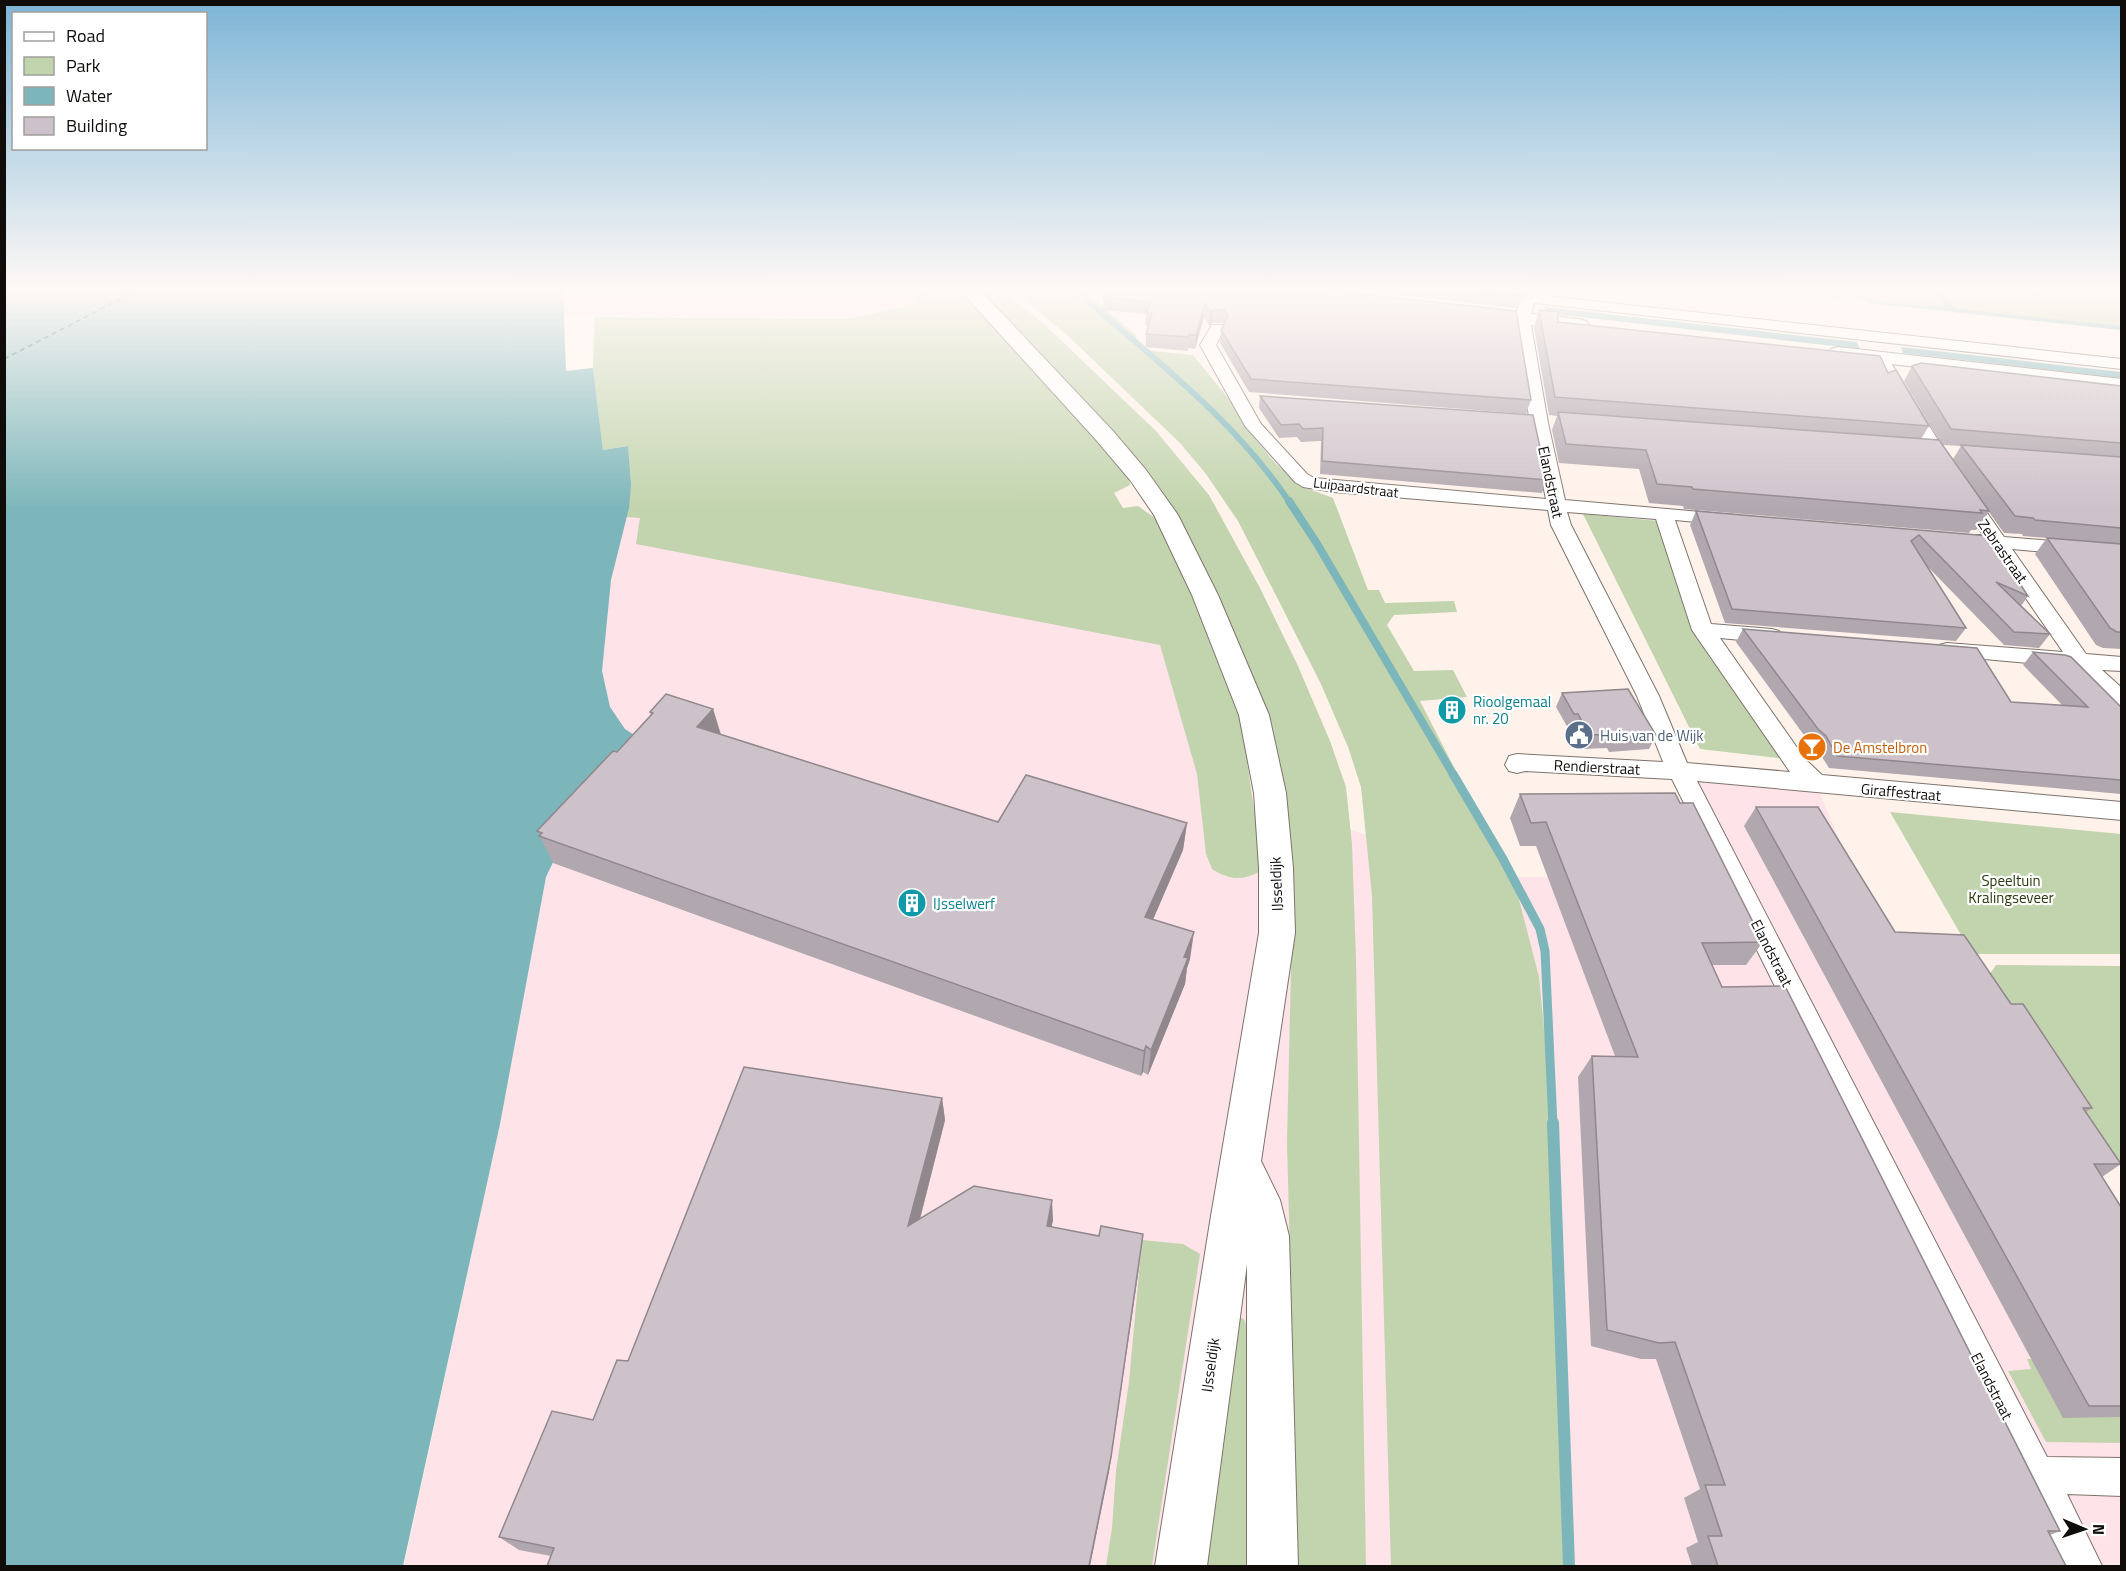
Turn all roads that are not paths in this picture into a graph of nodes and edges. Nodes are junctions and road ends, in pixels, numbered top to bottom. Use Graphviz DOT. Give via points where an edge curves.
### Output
graph roads {
  1 [pos="1036,362"];
  2 [pos="1218,362"];
  3 [pos="1527,362"];
  4 [pos="1882,362"];
  5 [pos="1919,362"];
  6 [pos="2106,362"];
  7 [pos="2121,364"];
  8 [pos="2121,385"];
  9 [pos="1239,399"];
  10 [pos="1262,401"];
  11 [pos="1533,422"];
  12 [pos="1562,424"];
  13 [pos="1912,451"];
  14 [pos="1935,453"];
  15 [pos="1959,454"];
  16 [pos="1558,506"];
  17 [pos="1664,513"];
  18 [pos="1747,520"];
  19 [pos="1937,537"];
  20 [pos="1997,542"];
  21 [pos="2121,553"];
  22 [pos="1703,630"];
  23 [pos="1797,638"];
  24 [pos="1927,648"];
  25 [pos="2080,661"];
  26 [pos="2121,664"];
  27 [pos="2121,702"];
  28 [pos="1516,765"];
  29 [pos="1680,771"];
  30 [pos="1816,784"];
  31 [pos="2121,811"];
  32 [pos="1241,1166"];
  33 [pos="2037,1475"];
  34 [pos="2121,1477"];
  35 [pos="1180,1566"];
  36 [pos="1273,1566"];
  37 [pos="2083,1566"];
  1 -- 32 [label="street, IJsseldijk" via="1152,493 1205,595 1254,715 1272,811 1277,933"];
  2 -- 9 [label="street, Luipaardstraat"];
  3 -- 11 [label="street, Elandstraat"];
  4 -- 14 [label="street, Zebrastraat"];
  5 -- 8 [label="street"];
  6 -- 7 [label="street"];
  9 -- 10 [label="street"];
  9 -- 16 [label="street, Luipaardstraat" via="1254,426 1309,483"];
  11 -- 12 [label="street"];
  11 -- 16 [label="street, Elandstraat"];
  13 -- 14 [label="street"];
  14 -- 15 [label="street"];
  14 -- 20 [label="street, Zebrastraat"];
  16 -- 17 [label="street, Luipaardstraat"];
  16 -- 29 [label="street, Elandstraat" via="1561,525 1648,696"];
  17 -- 18 [label="street, Luipaardstraat"];
  17 -- 22 [label="street"];
  19 -- 20 [label="street"];
  20 -- 21 [label="street"];
  20 -- 25 [label="street, Zebrastraat"];
  22 -- 23 [label="street"];
  22 -- 30 [label="street" via="1797,765"];
  24 -- 25 [label="street"];
  25 -- 26 [label="street"];
  25 -- 27 [label="street, Zebrastraat"];
  28 -- 29 [label="street, Rendierstraat" via="1517,762"];
  29 -- 30 [label="street, Giraffestraat"];
  29 -- 33 [label="street, Elandstraat"];
  30 -- 31 [label="street, Giraffestraat"];
  32 -- 35 [label="street, IJsseldijk"];
  32 -- 36 [label="street" via="1257,1190 1268,1236"];
  33 -- 34 [label="street"];
  33 -- 37 [label="street, Elandstraat"];
}
